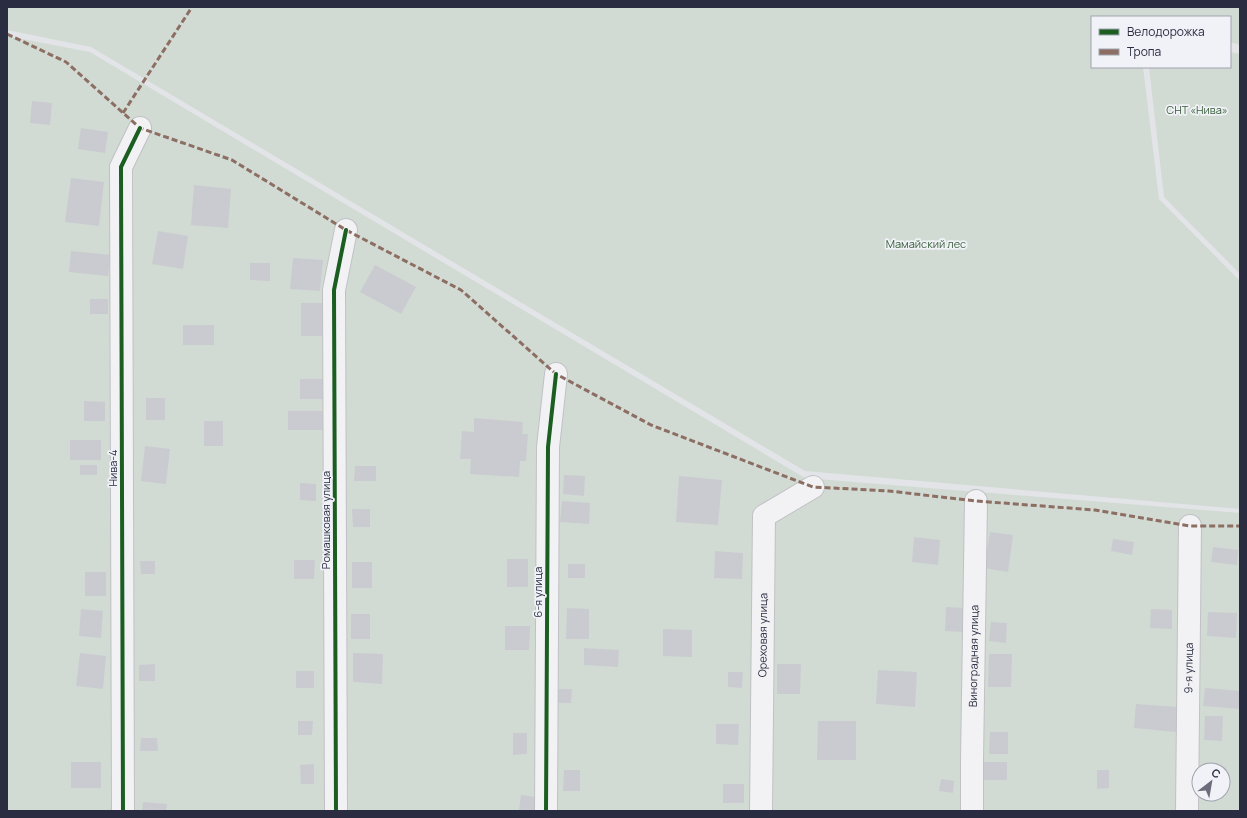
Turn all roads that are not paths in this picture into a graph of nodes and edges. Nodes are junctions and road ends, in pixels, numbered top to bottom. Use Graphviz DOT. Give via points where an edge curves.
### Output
graph roads {
  1 [pos="140,128"];
  2 [pos="346,230"];
  3 [pos="556,374"];
  4 [pos="813,487"];
  5 [pos="976,501"];
  6 [pos="1190,526"];
  7 [pos="123,811"];
  8 [pos="336,811"];
  9 [pos="546,811"];
  10 [pos="761,811"];
  11 [pos="972,811"];
  12 [pos="1187,811"];
  1 -- 7 [label="street, Нива-4" via="121,167"];
  2 -- 8 [label="street, Ромашковая улица" via="334,290"];
  3 -- 9 [label="street, 6-я улица" via="548,447"];
  4 -- 10 [label="street, Ореховая улица" via="764,516"];
  5 -- 11 [label="street, Виноградная улица"];
  6 -- 12 [label="street, 9-я улица"];
}
